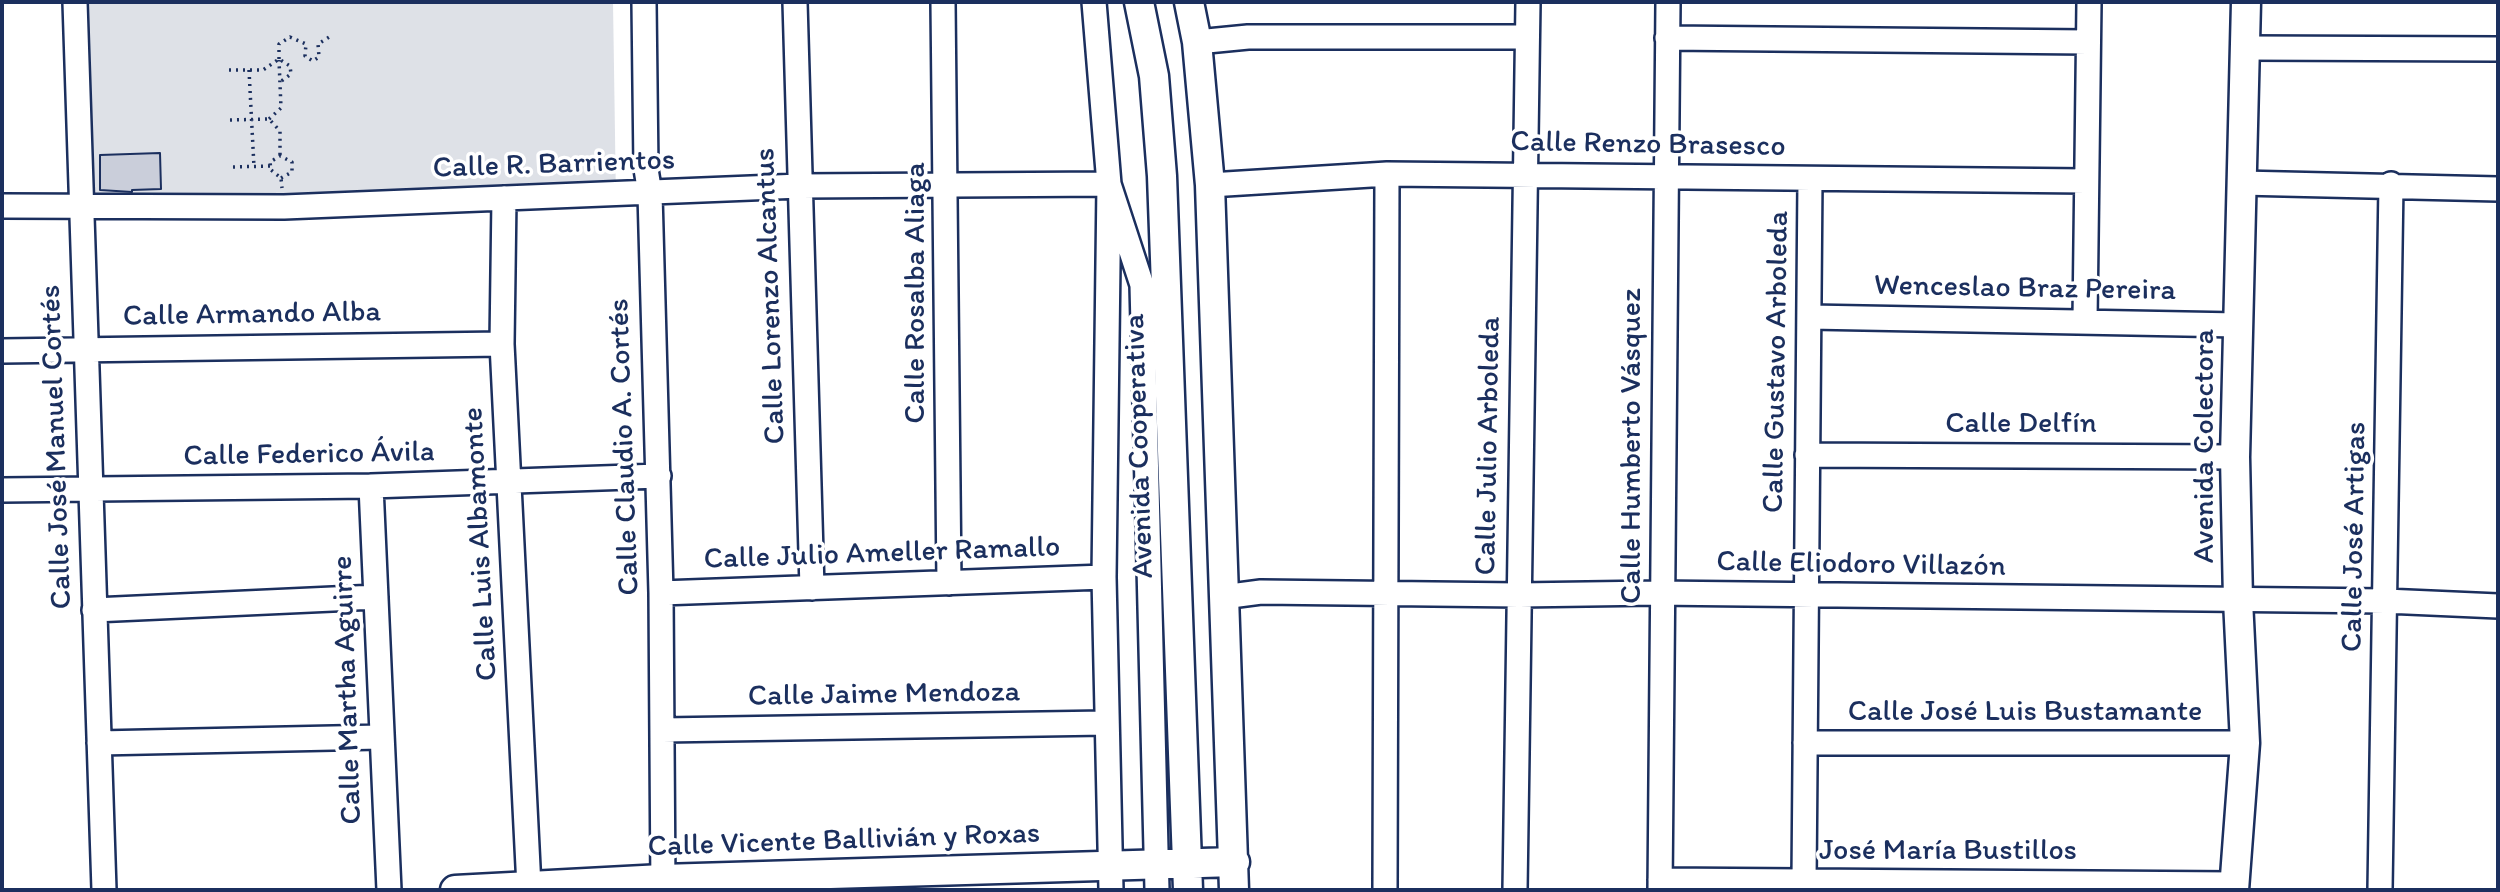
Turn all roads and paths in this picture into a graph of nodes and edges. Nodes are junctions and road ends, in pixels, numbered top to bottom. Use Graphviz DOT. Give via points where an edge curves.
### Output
graph roads {
  1 [pos="75,2"];
  2 [pos="644,2"];
  3 [pos="795,2"];
  4 [pos="943,2"];
  5 [pos="1094,2"];
  6 [pos="1139,2"];
  7 [pos="1189,2"];
  8 [pos="1528,2"];
  9 [pos="1668,2"];
  10 [pos="2089,2"];
  11 [pos="2246,2"];
  12 [pos="331,36"];
  13 [pos="1526,37"];
  14 [pos="1667,38"];
  15 [pos="1197,42"];
  16 [pos="2088,42"];
  17 [pos="278,47"];
  18 [pos="2246,48"];
  19 [pos="2498,49"];
  20 [pos="279,60"];
  21 [pos="229,70"];
  22 [pos="249,70"];
  23 [pos="280,82"];
  24 [pos="251,119"];
  25 [pos="269,119"];
  26 [pos="230,120"];
  27 [pos="280,156"];
  28 [pos="270,166"];
  29 [pos="233,167"];
  30 [pos="254,167"];
  31 [pos="1387,174"];
  32 [pos="1523,175"];
  33 [pos="1665,177"];
  34 [pos="1810,179"];
  35 [pos="2086,181"];
  36 [pos="2241,183"];
  37 [pos="1109,184"];
  38 [pos="2391,184"];
  39 [pos="947,185"];
  40 [pos="1210,185"];
  41 [pos="800,186"];
  42 [pos="2498,189"];
  43 [pos="650,194"];
  44 [pos="504,198"];
  45 [pos="2,206"];
  46 [pos="80,207"];
  47 [pos="1810,317"];
  48 [pos="2085,320"];
  49 [pos="2238,325"];
  50 [pos="502,344"];
  51 [pos="86,349"];
  52 [pos="2,351"];
  53 [pos="1807,455"];
  54 [pos="2235,457"];
  55 [pos="659,476"];
  56 [pos="510,482"];
  57 [pos="371,486"];
  58 [pos="89,489"];
  59 [pos="2,490"];
  60 [pos="1104,578"];
  61 [pos="949,583"];
  62 [pos="812,588"];
  63 [pos="1385,592"];
  64 [pos="661,593"];
  65 [pos="1663,594"];
  66 [pos="1519,595"];
  67 [pos="1807,596"];
  68 [pos="376,597"];
  69 [pos="1223,597"];
  70 [pos="2238,600"];
  71 [pos="2385,601"];
  72 [pos="2498,606"];
  73 [pos="94,610"];
  74 [pos="1105,723"];
  75 [pos="663,730"];
  76 [pos="380,737"];
  77 [pos="99,743"];
  78 [pos="1805,743"];
  79 [pos="2245,743"];
  80 [pos="1235,862"];
  81 [pos="1157,877"];
  82 [pos="1189,877"];
  83 [pos="1111,878"];
  84 [pos="1804,881"];
  85 [pos="662,884"];
  86 [pos="1660,885"];
  87 [pos="528,887"];
  88 [pos="2078,887"];
  89 [pos="2234,887"];
  90 [pos="104,890"];
  91 [pos="389,890"];
  92 [pos="473,890"];
  93 [pos="1234,890"];
  94 [pos="1385,890"];
  95 [pos="1515,890"];
  96 [pos="2380,890"];
  1 -- 46 [label="street, Calle José Manuel Cortés"];
  2 -- 43 [label="street, Calle Claudio A. Cortés"];
  3 -- 41 [label="street, Calle Lorenzo Alcantus"];
  4 -- 39 [label="street, Calle Rosalba Aliaga"];
  5 -- 37 [label="street"];
  6 -- 82 [label="street, Avenida Cooperativa" via="1154,76 1162,176"];
  7 -- 15 [label="street"];
  8 -- 13 [label="street, Calle Julio Arboleda"];
  9 -- 14 [label="street, Calle Humberto Vásquez"];
  10 -- 16 [label="street"];
  11 -- 18 [label="street, Avenida Colectora"];
  12 -- 20 [label="path" via="318,44 319,57 313,61 305,57 306,44 290,37 279,44"];
  13 -- 15 [label="street" via="1248,37"];
  13 -- 32 [label="street, Calle Julio Arboleda"];
  14 -- 16 [label="street"];
  14 -- 33 [label="street, Calle Humberto Vásquez"];
  15 -- 40 [label="street"];
  16 -- 35 [label="street"];
  17 -- 20 [label="path"];
  18 -- 19 [label="street"];
  18 -- 36 [label="street, Avenida Colectora"];
  20 -- 22 [label="path" via="263,70"];
  20 -- 23 [label="path"];
  20 -- 23 [label="path" via="290,66 291,74"];
  21 -- 22 [label="path"];
  22 -- 24 [label="path"];
  23 -- 25 [label="path" via="281,108"];
  24 -- 25 [label="path"];
  24 -- 26 [label="path"];
  24 -- 30 [label="path"];
  25 -- 27 [label="path" via="280,131"];
  27 -- 28 [label="path"];
  27 -- 28 [label="path" via="292,162 292,172 281,178"];
  28 -- 30 [label="path"];
  29 -- 30 [label="path"];
  31 -- 32 [label="street, Calle Renzo Brasesco"];
  31 -- 40 [label="street, Calle Renzo Brasesco"];
  31 -- 63 [label="street"];
  32 -- 33 [label="street, Calle Renzo Brasesco"];
  32 -- 66 [label="street, Calle Julio Arboleda"];
  33 -- 34 [label="street, Calle Renzo Brasesco"];
  33 -- 65 [label="street, Calle Humberto Vásquez"];
  34 -- 35 [label="street, Calle Renzo Brasesco"];
  34 -- 47 [label="street, Calle Gustavo Arboleda"];
  35 -- 48 [label="street"];
  36 -- 38 [label="street"];
  36 -- 49 [label="street, Avenida Colectora"];
  37 -- 39 [label="street, Calle R. Barrientos"];
  37 -- 60 [label="street"];
  37 -- 81 [label="street" via="1142,285"];
  38 -- 42 [label="street"];
  38 -- 71 [label="street, Calle José Artigas"];
  39 -- 41 [label="street, Calle R. Barrientos"];
  39 -- 61 [label="street, Calle Rosalba Aliaga"];
  40 -- 69 [label="street"];
  41 -- 43 [label="street, Calle R. Barrientos"];
  41 -- 62 [label="street, Calle Lorenzo Alcantus"];
  43 -- 44 [label="street, Calle R. Barrientos"];
  43 -- 55 [label="street, Calle Claudio A. Cortés"];
  44 -- 46 [label="street, Calle R. Barrientos" via="284,207"];
  44 -- 50 [label="street, Calle Luis Albamonte"];
  45 -- 46 [label="street, Calle R. Barrientos"];
  46 -- 51 [label="street, Calle José Manuel Cortés"];
  47 -- 48 [label="street, Wenceslao Braz Pereira"];
  47 -- 53 [label="street, Calle Gustavo Arboleda"];
  48 -- 49 [label="street, Wenceslao Braz Pereira"];
  49 -- 54 [label="street, Avenida Colectora"];
  50 -- 51 [label="street, Calle Armando Alba"];
  50 -- 56 [label="street, Calle Luis Albamonte"];
  51 -- 52 [label="street, Calle Armando Alba"];
  51 -- 58 [label="street, Calle José Manuel Cortés"];
  53 -- 54 [label="street, Calle Delfín"];
  53 -- 67 [label="street, Calle Gustavo Arboleda"];
  54 -- 70 [label="street, Avenida Colectora"];
  55 -- 56 [label="street, Calle Federico Ávila"];
  55 -- 64 [label="street, Calle Claudio A. Cortés"];
  56 -- 57 [label="street, Calle Federico Ávila"];
  56 -- 87 [label="street, Calle Luis Albamonte"];
  57 -- 58 [label="street, Calle Federico Ávila"];
  57 -- 68 [label="street, Calle Martha Aguirre"];
  58 -- 59 [label="street, Calle Federico Ávila"];
  58 -- 73 [label="street, Calle José Manuel Cortés"];
  60 -- 61 [label="street, Calle Julio Ameller Ramallo"];
  60 -- 74 [label="street"];
  61 -- 62 [label="street, Calle Julio Ameller Ramallo"];
  62 -- 64 [label="street, Calle Julio Ameller Ramallo"];
  63 -- 66 [label="street, Calle Eliodoro Villazón"];
  63 -- 69 [label="street, Calle Eliodoro Villazón" via="1261,592"];
  63 -- 94 [label="street"];
  64 -- 75 [label="street, Calle Claudio A. Cortés"];
  65 -- 66 [label="street, Calle Eliodoro Villazón"];
  65 -- 67 [label="street, Calle Eliodoro Villazón"];
  65 -- 86 [label="street, Calle Humberto Vásquez"];
  66 -- 95 [label="street, Calle Julio Arboleda"];
  67 -- 70 [label="street, Calle Eliodoro Villazón"];
  67 -- 78 [label="street, Calle Gustavo Arboleda"];
  68 -- 73 [label="street"];
  68 -- 76 [label="street, Calle Martha Aguirre"];
  69 -- 80 [label="street"];
  70 -- 71 [label="street, Calle Eliodoro Villazón"];
  70 -- 79 [label="street, Avenida Colectora"];
  71 -- 72 [label="street, Calle Eliodoro Villazón"];
  71 -- 96 [label="street, Calle José Artigas"];
  73 -- 77 [label="street, Calle José Manuel Cortés"];
  74 -- 75 [label="street, Calle Jaime Mendoza"];
  74 -- 83 [label="street"];
  75 -- 85 [label="street, Calle Claudio A. Cortés"];
  76 -- 77 [label="street"];
  76 -- 91 [label="street, Calle Martha Aguirre"];
  77 -- 90 [label="street, Calle José Manuel Cortés"];
  78 -- 79 [label="street, Calle José Luis Bustamante"];
  78 -- 84 [label="street, Calle Gustavo Arboleda"];
  79 -- 89 [label="street, Avenida Colectora"];
  80 -- 82 [label="street, Calle Vicente Ballivián y Roxas"];
  80 -- 93 [label="street"];
  81 -- 82 [label="street, Calle Vicente Ballivián y Roxas"];
  81 -- 83 [label="street, Calle Vicente Ballivián y Roxas"];
  83 -- 85 [label="street, Calle Vicente Ballivián y Roxas"];
  84 -- 86 [label="street, José María Bustillos"];
  84 -- 88 [label="street, José María Bustillos"];
  85 -- 87 [label="street, Calle Vicente Ballivián y Roxas"];
  87 -- 92 [label="street, Calle Vicente Ballivián y Roxas"];
  88 -- 89 [label="street, José María Bustillos"];
}
